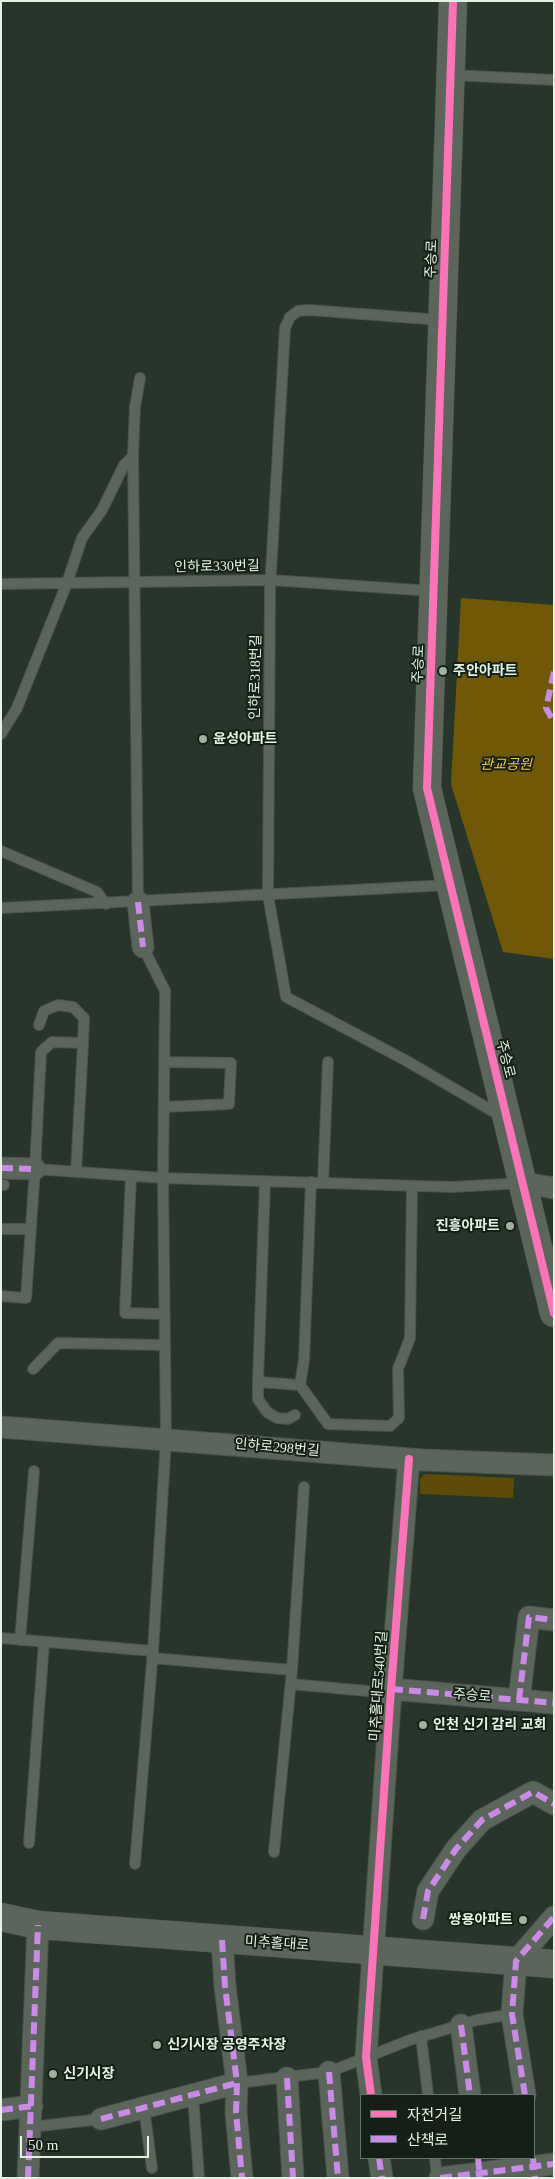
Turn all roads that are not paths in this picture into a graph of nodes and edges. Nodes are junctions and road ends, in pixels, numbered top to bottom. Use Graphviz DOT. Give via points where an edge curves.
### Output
graph roads {
  1 [pos="453,1"];
  2 [pos="450,75"];
  3 [pos="554,80"];
  4 [pos="442,320"];
  5 [pos="140,378"];
  6 [pos="133,456"];
  7 [pos="271,580"];
  8 [pos="133,582"];
  9 [pos="67,583"];
  10 [pos="1,584"];
  11 [pos="434,591"];
  12 [pos="1,734"];
  13 [pos="1,851"];
  14 [pos="450,884"];
  15 [pos="268,895"];
  16 [pos="138,902"];
  17 [pos="106,904"];
  18 [pos="1,908"];
  19 [pos="142,947"];
  20 [pos="39,1025"];
  21 [pos="83,1043"];
  22 [pos="164,1062"];
  23 [pos="328,1062"];
  24 [pos="164,1107"];
  25 [pos="507,1120"];
  26 [pos="35,1169"];
  27 [pos="76,1172"];
  28 [pos="131,1176"];
  29 [pos="163,1178"];
  30 [pos="2,1180"];
  31 [pos="265,1181"];
  32 [pos="311,1182"];
  33 [pos="323,1183"];
  34 [pos="522,1183"];
  35 [pos="412,1186"];
  36 [pos="554,1188"];
  37 [pos="1,1229"];
  38 [pos="31,1229"];
  39 [pos="1,1296"];
  40 [pos="554,1313"];
  41 [pos="164,1314"];
  42 [pos="165,1345"];
  43 [pos="33,1369"];
  44 [pos="258,1382"];
  45 [pos="300,1385"];
  46 [pos="296,1415"];
  47 [pos="1,1427"];
  48 [pos="166,1439"];
  49 [pos="409,1459"];
  50 [pos="554,1465"];
  51 [pos="34,1471"];
  52 [pos="304,1487"];
  53 [pos="554,1620"];
  54 [pos="1,1638"];
  55 [pos="20,1640"];
  56 [pos="44,1642"];
  57 [pos="152,1654"];
  58 [pos="292,1670"];
  59 [pos="291,1684"];
  60 [pos="391,1689"];
  61 [pos="367,1691"];
  62 [pos="519,1700"];
  63 [pos="554,1703"];
  64 [pos="554,1804"];
  65 [pos="29,1843"];
  66 [pos="274,1852"];
  67 [pos="135,1864"];
  68 [pos="1,1917"];
  69 [pos="554,1917"];
  70 [pos="424,1919"];
  71 [pos="38,1925"];
  72 [pos="222,1940"];
  73 [pos="374,1950"];
  74 [pos="516,1961"];
  75 [pos="554,1964"];
  76 [pos="512,2014"];
  77 [pos="461,2025"];
  78 [pos="421,2036"];
  79 [pos="366,2057"];
  80 [pos="329,2072"];
  81 [pos="287,2078"];
  82 [pos="237,2083"];
  83 [pos="371,2094"];
  84 [pos="428,2094"];
  85 [pos="470,2094"];
  86 [pos="525,2094"];
  87 [pos="193,2095"];
  88 [pos="144,2108"];
  89 [pos="1,2110"];
  90 [pos="31,2116"];
  91 [pos="101,2119"];
  92 [pos="380,2159"];
  93 [pos="435,2159"];
  94 [pos="539,2166"];
  95 [pos="152,2168"];
  96 [pos="479,2169"];
  97 [pos="28,2178"];
  98 [pos="198,2178"];
  99 [pos="242,2178"];
  100 [pos="293,2178"];
  101 [pos="338,2178"];
  102 [pos="382,2178"];
  103 [pos="439,2178"];
  1 -- 2 [label="street, 주승로"];
  2 -- 3 [label="lane"];
  2 -- 4 [label="street, 주승로"];
  4 -- 7 [label="lane, 인하로318번길" via="309,310 298,311 290,317 285,328"];
  4 -- 11 [label="street, 주승로"];
  5 -- 6 [label="lane"];
  6 -- 8 [label="lane"];
  6 -- 9 [label="lane" via="124,465 102,510 82,538"];
  7 -- 8 [label="lane, 인하로330번길"];
  7 -- 11 [label="lane, 인하로330번길"];
  7 -- 15 [label="lane, 인하로318번길"];
  8 -- 9 [label="lane, 인하로330번길"];
  8 -- 16 [label="lane"];
  9 -- 10 [label="lane, 인하로330번길"];
  9 -- 12 [label="lane" via="17,708"];
  11 -- 14 [label="street, 주승로" via="427,788"];
  13 -- 17 [label="lane" via="97,892"];
  14 -- 15 [label="lane"];
  14 -- 25 [label="street, 주승로"];
  15 -- 16 [label="lane"];
  15 -- 25 [label="lane, 인하로318번길" via="286,997 405,1060"];
  16 -- 17 [label="lane"];
  16 -- 19 [label="street"];
  17 -- 18 [label="lane"];
  19 -- 22 [label="lane" via="165,991"];
  20 -- 21 [label="lane" via="44,1011 58,1005 73,1008 84,1018"];
  21 -- 26 [label="lane" via="52,1042 41,1052"];
  21 -- 27 [label="lane"];
  22 -- 24 [label="lane"];
  22 -- 24 [label="lane" via="231,1063 229,1104"];
  23 -- 33 [label="lane"];
  24 -- 29 [label="lane"];
  25 -- 34 [label="street, 주승로"];
  26 -- 27 [label="lane"];
  26 -- 30 [label="street"];
  26 -- 38 [label="lane"];
  27 -- 28 [label="lane"];
  28 -- 29 [label="lane"];
  28 -- 41 [label="lane" via="125,1313"];
  29 -- 31 [label="lane"];
  29 -- 41 [label="lane"];
  31 -- 32 [label="lane"];
  31 -- 44 [label="lane"];
  32 -- 33 [label="lane"];
  32 -- 45 [label="lane" via="304,1360"];
  33 -- 35 [label="lane"];
  34 -- 35 [label="lane"];
  34 -- 36 [label="street"];
  34 -- 40 [label="street, 주승로"];
  35 -- 45 [label="lane" via="410,1338 398,1369 398,1418 390,1426 328,1424"];
  37 -- 38 [label="lane"];
  38 -- 39 [label="lane" via="26,1298"];
  41 -- 42 [label="lane"];
  42 -- 43 [label="lane" via="58,1343"];
  42 -- 48 [label="lane"];
  44 -- 45 [label="lane"];
  44 -- 46 [label="lane" via="258,1399 267,1412 277,1418 288,1419"];
  47 -- 48 [label="street, 인하로298번길"];
  48 -- 49 [label="street, 인하로298번길"];
  48 -- 57 [label="lane"];
  49 -- 50 [label="street, 인하로298번길"];
  49 -- 60 [label="street, 미추홀대로540번길"];
  51 -- 55 [label="lane"];
  52 -- 58 [label="lane"];
  53 -- 62 [label="street" via="529,1617"];
  54 -- 55 [label="lane"];
  55 -- 56 [label="lane"];
  56 -- 57 [label="lane"];
  56 -- 65 [label="lane"];
  57 -- 58 [label="lane"];
  57 -- 67 [label="lane"];
  58 -- 59 [label="lane"];
  59 -- 61 [label="lane"];
  59 -- 66 [label="lane"];
  60 -- 62 [label="street, 주승로"];
  60 -- 73 [label="street, 미추홀대로540번길"];
  62 -- 63 [label="street, 주승로"];
  64 -- 70 [label="street" via="533,1792 482,1820 456,1849 428,1890"];
  68 -- 71 [label="street, 미추홀대로"];
  69 -- 74 [label="street"];
  71 -- 72 [label="street, 미추홀대로"];
  71 -- 90 [label="street"];
  72 -- 73 [label="street, 미추홀대로"];
  72 -- 82 [label="street"];
  73 -- 74 [label="street, 미추홀대로"];
  73 -- 79 [label="street, 미추홀대로540번길"];
  74 -- 75 [label="street, 미추홀대로"];
  74 -- 76 [label="street"];
  76 -- 77 [label="lane"];
  76 -- 86 [label="street"];
  77 -- 78 [label="lane"];
  77 -- 85 [label="street"];
  78 -- 79 [label="lane"];
  78 -- 84 [label="lane"];
  79 -- 80 [label="lane"];
  79 -- 83 [label="street, 미추홀대로540번길"];
  80 -- 81 [label="lane"];
  80 -- 101 [label="street"];
  81 -- 82 [label="lane"];
  81 -- 100 [label="street"];
  82 -- 87 [label="street"];
  82 -- 99 [label="street" via="236,2112"];
  87 -- 88 [label="street"];
  87 -- 98 [label="lane"];
  88 -- 91 [label="street"];
  88 -- 95 [label="lane"];
  89 -- 90 [label="street"];
  90 -- 91 [label="lane"];
  90 -- 97 [label="street"];
  92 -- 102 [label="street"];
  93 -- 103 [label="lane"];
  94 -- 96 [label="street"];
  96 -- 103 [label="street"];
}
